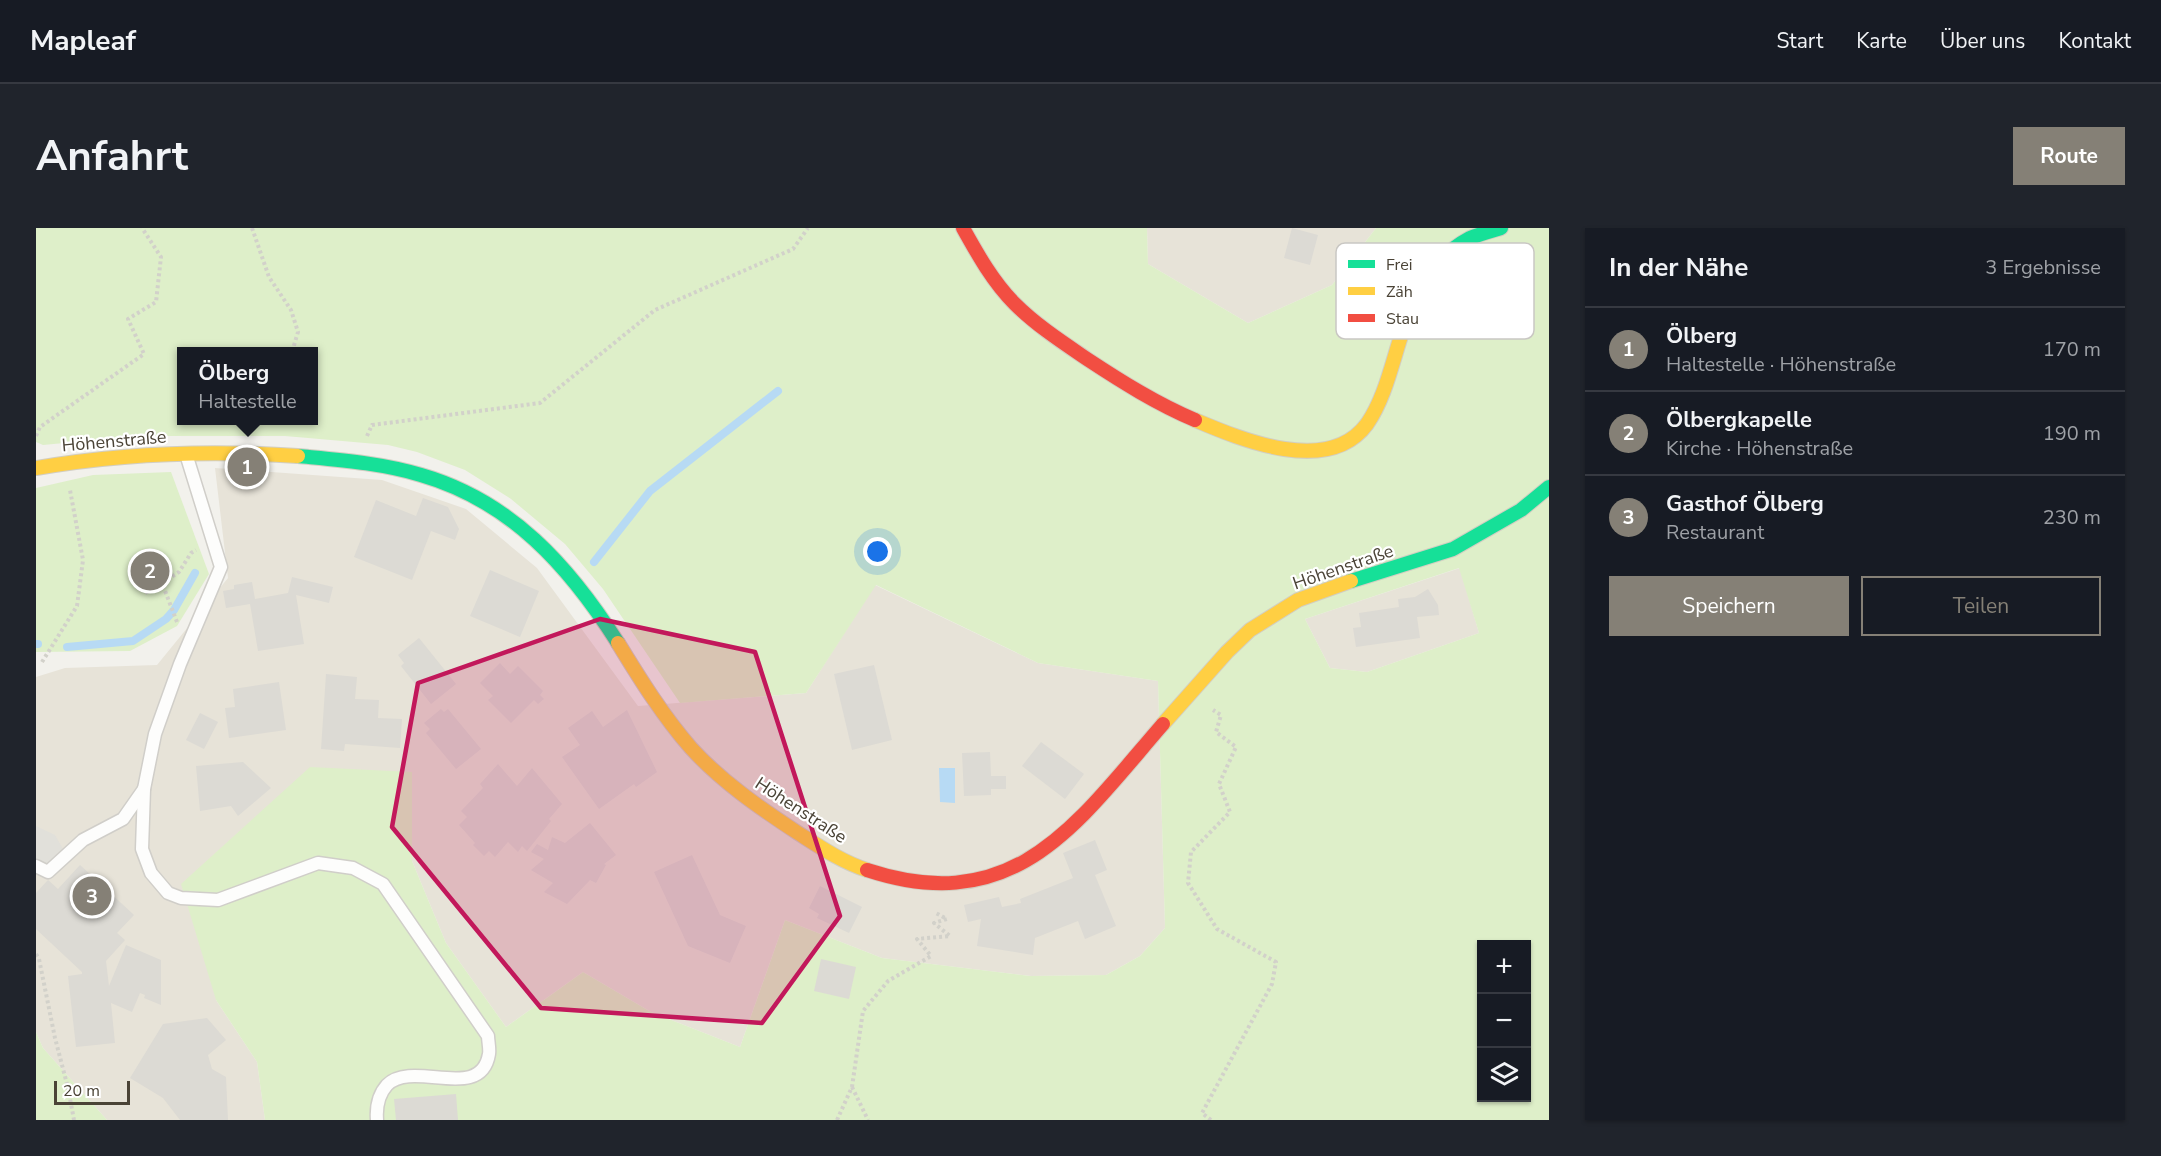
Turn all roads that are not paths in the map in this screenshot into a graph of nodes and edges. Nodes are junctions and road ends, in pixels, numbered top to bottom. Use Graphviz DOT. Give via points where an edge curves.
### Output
graph roads {
  1 [pos="963,228"];
  2 [pos="1501,228"];
  3 [pos="1462,243"];
  4 [pos="1400,339"];
  5 [pos="186,453"];
  6 [pos="36,468"];
  7 [pos="1549,488"];
  8 [pos="144,789"];
  9 [pos="36,866"];
  10 [pos="377,1120"];
  1 -- 4 [label="street" via="995,281 1015,303 1112,376 1200,423 1279,447 1328,449 1348,442 1364,428 1376,409"];
  2 -- 3 [label="street"];
  5 -- 6 [label="street, Höhenstraße" via="98,458"];
  5 -- 7 [label="street, Höhenstraße" via="258,453 401,469 489,505 547,550 572,578 664,715 709,766 771,815 858,867 919,881 992,876 1027,861 1082,817 1250,630 1298,600 1453,549 1514,515"];
  5 -- 8 [label="lane" via="221,567 158,724"];
  8 -- 9 [label="lane" via="123,819 83,840 48,872"];
  8 -- 10 [label="lane" via="142,849 152,873 168,893 182,898 218,900 318,863 353,868 383,884 488,1036 489,1055 483,1069 470,1078 406,1075 393,1079 382,1091"];
}
